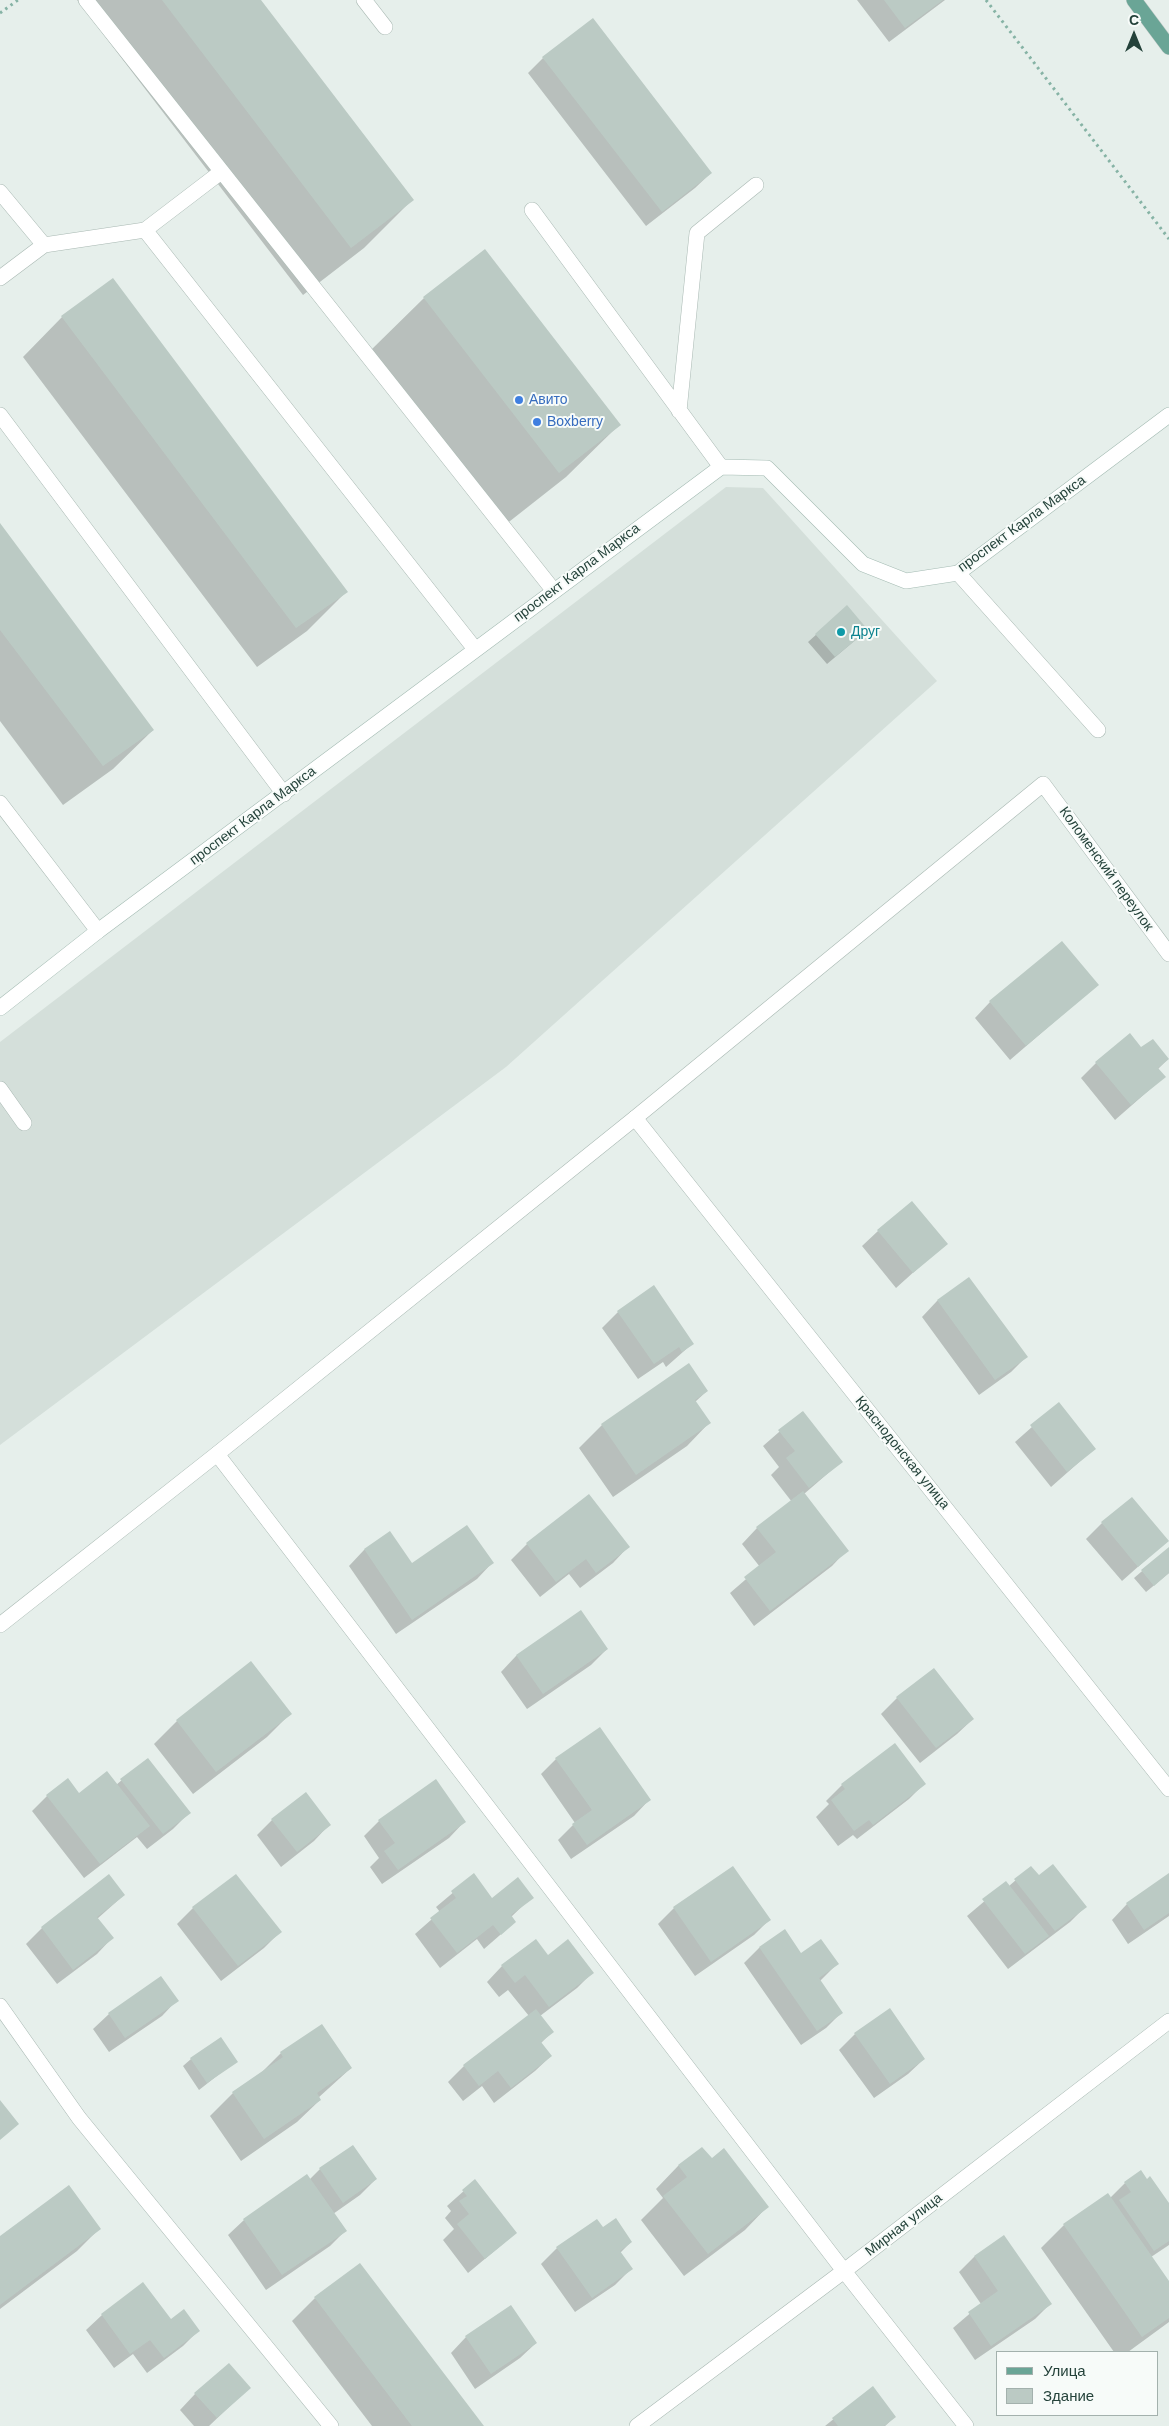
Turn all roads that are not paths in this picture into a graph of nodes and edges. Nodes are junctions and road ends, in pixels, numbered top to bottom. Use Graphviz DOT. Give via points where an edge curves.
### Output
graph roads {
  1 [pos="86,0"];
  2 [pos="364,0"];
  3 [pos="1134,0"];
  4 [pos="385,27"];
  5 [pos="1169,47"];
  6 [pos="220,172"];
  7 [pos="756,185"];
  8 [pos="0,192"];
  9 [pos="532,210"];
  10 [pos="145,230"];
  11 [pos="44,246"];
  12 [pos="0,278"];
  13 [pos="679,411"];
  14 [pos="0,415"];
  15 [pos="1169,415"];
  16 [pos="721,467"];
  17 [pos="958,573"];
  18 [pos="554,591"];
  19 [pos="475,649"];
  20 [pos="1098,730"];
  21 [pos="284,794"];
  22 [pos="0,803"];
  23 [pos="98,931"];
  24 [pos="1169,954"];
  25 [pos="0,1008"];
  26 [pos="0,1089"];
  27 [pos="635,1118"];
  28 [pos="24,1123"];
  29 [pos="217,1454"];
  30 [pos="0,1625"];
  31 [pos="1169,1789"];
  32 [pos="0,2006"];
  33 [pos="1169,2021"];
  34 [pos="844,2271"];
  35 [pos="331,2426"];
  36 [pos="637,2426"];
  37 [pos="966,2426"];
  1 -- 6 [label="street"];
  2 -- 4 [label="street"];
  3 -- 5 [label="main road"];
  6 -- 10 [label="street"];
  6 -- 18 [label="street"];
  7 -- 13 [label="street" via="696,232"];
  8 -- 11 [label="street"];
  9 -- 13 [label="street"];
  10 -- 11 [label="street"];
  10 -- 19 [label="street"];
  11 -- 12 [label="street"];
  13 -- 16 [label="street"];
  14 -- 21 [label="street"];
  15 -- 17 [label="street, проспект Карла Маркса"];
  16 -- 17 [label="street, проспект Карла Маркса" via="767,468 863,564 906,581"];
  16 -- 18 [label="street, проспект Карла Маркса"];
  17 -- 20 [label="street"];
  18 -- 19 [label="street, проспект Карла Маркса"];
  19 -- 21 [label="street, проспект Карла Маркса"];
  21 -- 23 [label="street, проспект Карла Маркса"];
  22 -- 23 [label="street"];
  23 -- 25 [label="street, проспект Карла Маркса"];
  24 -- 27 [label="street, Коломенский переулок" via="1044,784"];
  26 -- 28 [label="street"];
  27 -- 29 [label="street"];
  27 -- 31 [label="street, Краснодонская улица"];
  29 -- 30 [label="street"];
  29 -- 34 [label="street"];
  32 -- 35 [label="street" via="79,2118"];
  33 -- 34 [label="street, Мирная улица"];
  34 -- 36 [label="street, Мирная улица"];
  34 -- 37 [label="street"];
}
